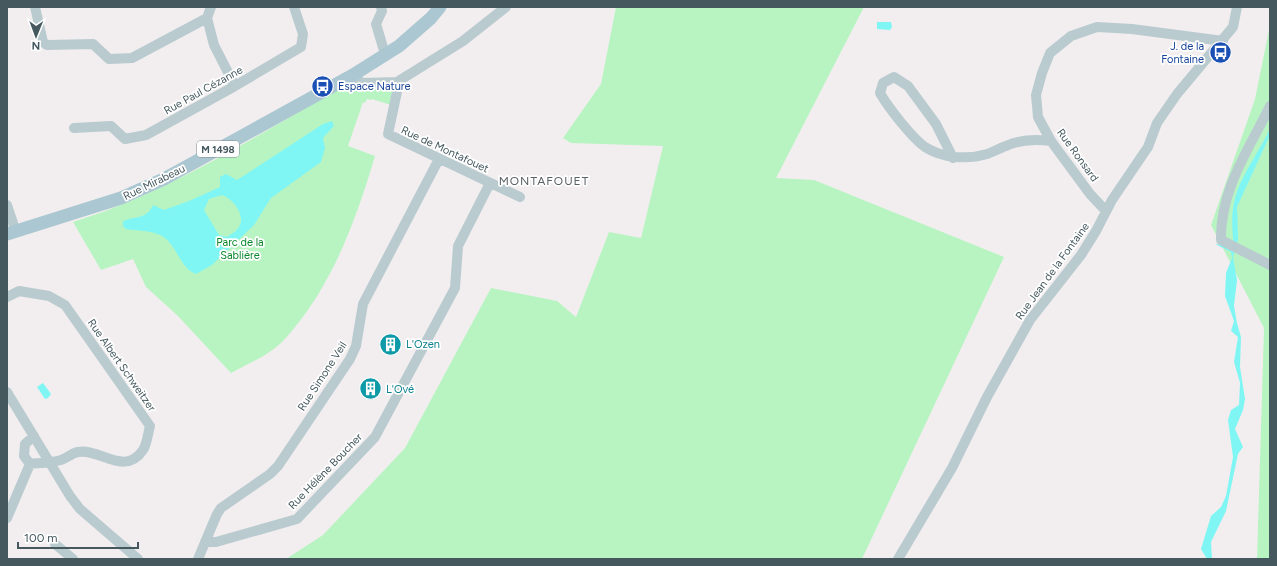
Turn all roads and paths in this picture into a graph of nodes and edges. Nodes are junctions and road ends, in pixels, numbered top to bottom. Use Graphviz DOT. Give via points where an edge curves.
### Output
graph roads {
  1 [pos="35,7"];
  2 [pos="211,7"];
  3 [pos="294,7"];
  4 [pos="381,7"];
  5 [pos="440,7"];
  6 [pos="506,7"];
  7 [pos="1237,7"];
  8 [pos="207,18"];
  9 [pos="1223,41"];
  10 [pos="386,54"];
  11 [pos="353,75"];
  12 [pos="397,82"];
  13 [pos="235,86"];
  14 [pos="1270,106"];
  15 [pos="74,128"];
  16 [pos="1051,141"];
  17 [pos="953,158"];
  18 [pos="439,159"];
  19 [pos="490,183"];
  20 [pos="520,197"];
  21 [pos="7,205"];
  22 [pos="1106,211"];
  23 [pos="12,229"];
  24 [pos="1270,265"];
  25 [pos="7,297"];
  26 [pos="7,392"];
  27 [pos="34,436"];
  28 [pos="50,463"];
  29 [pos="30,464"];
  30 [pos="7,518"];
  31 [pos="205,542"];
  32 [pos="55,544"];
  33 [pos="73,559"];
  34 [pos="138,559"];
  35 [pos="198,559"];
  36 [pos="898,559"];
  1 -- 8 [label="street" via="43,42 47,45 93,44 109,59 132,58"];
  2 -- 8 [label="street"];
  3 -- 13 [label="street, Rue Paul Cézanne" via="303,34 301,48"];
  4 -- 10 [label="street" via="376,24"];
  5 -- 10 [label="main road, Rue Mirabeau / M 1498" via="414,34"];
  6 -- 12 [label="street" via="463,41"];
  7 -- 9 [label="street, Rue Jean de la Fontaine" via="1233,27"];
  8 -- 13 [label="street" via="214,45"];
  9 -- 16 [label="street, Rue Ronsard" via="1097,27 1071,36 1050,53 1036,95 1038,116"];
  9 -- 22 [label="street, Rue Jean de la Fontaine" via="1177,94 1157,123 1148,147"];
  10 -- 11 [label="main road, Rue Mirabeau / M 1498"];
  11 -- 12 [label="street" via="363,82"];
  11 -- 23 [label="main road, Rue Mirabeau / M 1498" via="164,179 121,198"];
  12 -- 18 [label="street, Rue de Montafouet" via="388,134"];
  13 -- 15 [label="street, Rue Paul Cézanne" via="146,135 125,139 111,126"];
  14 -- 24 [label="street" via="1232,178 1220,220 1221,240"];
  16 -- 17 [label="street" via="1035,138 1009,144 986,155"];
  16 -- 22 [label="street, Rue Ronsard" via="1090,194"];
  17 -- 17 [label="street" via="925,147 902,123 887,106 880,93 883,83 894,77 908,86 936,124"];
  18 -- 19 [label="street, Rue de Montafouet"];
  18 -- 31 [label="street, Rue Simone Veil" via="364,304 356,346 350,359 278,466 222,508"];
  19 -- 20 [label="street, Rue de Montafouet"];
  19 -- 31 [label="street, Rue Hélène Boucher" via="458,246 455,288 375,438 297,519 213,543"];
  21 -- 23 [label="street"];
  22 -- 36 [label="street, Rue Jean de la Fontaine" via="1081,255 1030,320 994,384 952,468"];
  25 -- 28 [label="street, Rue Albert Schweitzer" via="19,292 49,296 66,305 150,426 143,450 131,461 116,462 89,452 76,452"];
  26 -- 27 [label="street"];
  27 -- 28 [label="street"];
  27 -- 29 [label="street" via="25,444 24,456"];
  28 -- 29 [label="street"];
  28 -- 34 [label="street" via="80,509"];
  29 -- 30 [label="street"];
  31 -- 35 [label="street, Rue Simone Veil"];
  32 -- 33 [label="street"];
}
